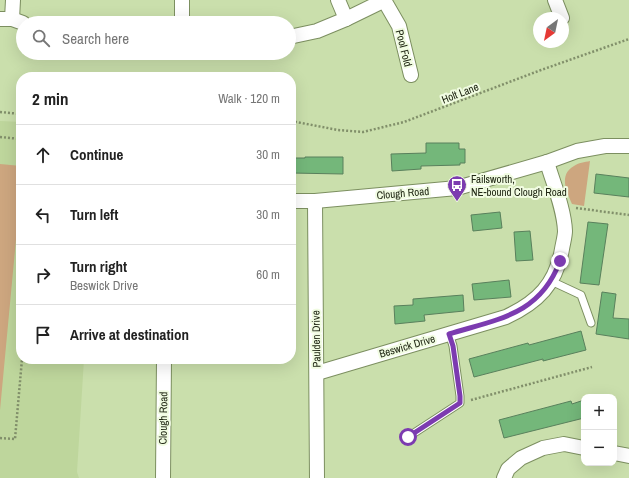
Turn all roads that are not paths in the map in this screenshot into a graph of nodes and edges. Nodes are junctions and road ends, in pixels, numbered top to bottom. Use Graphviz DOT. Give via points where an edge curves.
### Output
graph roads {
  1 [pos="13,0"];
  2 [pos="182,0"];
  3 [pos="338,0"];
  4 [pos="385,0"];
  5 [pos="555,0"];
  6 [pos="560,12"];
  7 [pos="182,16"];
  8 [pos="12,20"];
  9 [pos="346,20"];
  10 [pos="296,35"];
  11 [pos="411,75"];
  12 [pos="629,146"];
  13 [pos="547,162"];
  14 [pos="296,201"];
  15 [pos="315,201"];
  16 [pos="551,281"];
  17 [pos="590,323"];
  18 [pos="449,334"];
  19 [pos="164,364"];
  20 [pos="317,373"];
  21 [pos="408,437"];
  22 [pos="581,447"];
  23 [pos="617,454"];
  24 [pos="629,456"];
  25 [pos="163,478"];
  26 [pos="317,478"];
  27 [pos="504,478"];
  1 -- 8 [label="street"];
  2 -- 7 [label="street"];
  3 -- 9 [label="street"];
  4 -- 9 [label="street"];
  4 -- 11 [label="street, Pool Fold" via="399,26"];
  5 -- 6 [label="street"];
  9 -- 10 [label="street"];
  12 -- 13 [label="street, Clough Road" via="605,146 577,151"];
  13 -- 15 [label="street, Clough Road" via="457,188"];
  13 -- 16 [label="street, Beswick Drive" via="565,232 560,261"];
  14 -- 15 [label="street, Clough Road"];
  15 -- 20 [label="street, Paulden Drive"];
  16 -- 17 [label="lane" via="581,295"];
  16 -- 18 [label="street, Beswick Drive" via="528,305 517,312"];
  18 -- 20 [label="street, Beswick Drive"];
  18 -- 21 [label="lane" via="453,346 460,403"];
  19 -- 25 [label="street, Clough Road"];
  20 -- 26 [label="street, Paulden Drive"];
  22 -- 27 [label="street" via="564,444 543,448 521,458 508,469"];
  23 -- 24 [label="street"];
}
